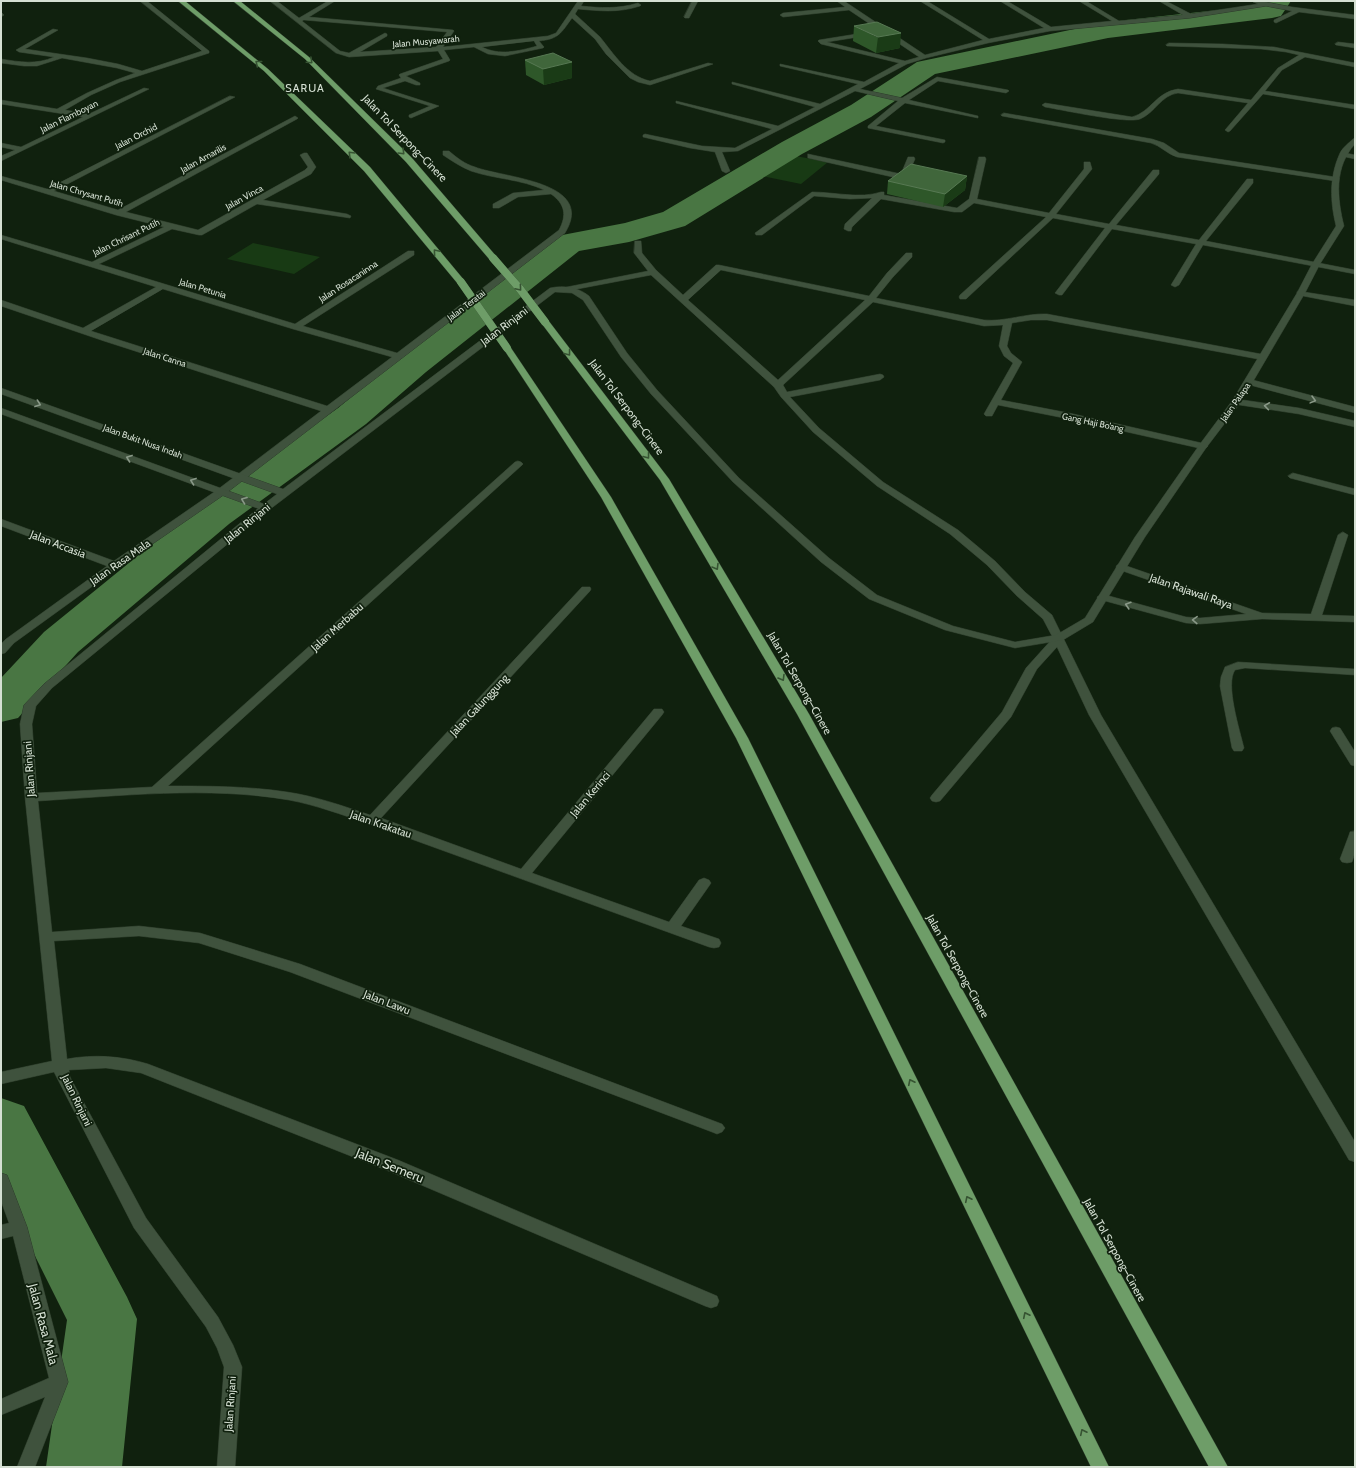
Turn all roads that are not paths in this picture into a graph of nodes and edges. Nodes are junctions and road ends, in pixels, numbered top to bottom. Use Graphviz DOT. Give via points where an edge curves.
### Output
graph roads {
  1 [pos="143,1"];
  2 [pos="181,1"];
  3 [pos="236,1"];
  4 [pos="273,1"];
  5 [pos="332,1"];
  6 [pos="582,1"];
  7 [pos="695,1"];
  8 [pos="840,1"];
  9 [pos="924,1"];
  10 [pos="1002,1"];
  11 [pos="1082,1"];
  12 [pos="1162,1"];
  13 [pos="1241,1"];
  14 [pos="1255,2"];
  15 [pos="638,5"];
  16 [pos="1263,5"];
  17 [pos="576,7"];
  18 [pos="850,8"];
  19 [pos="1295,10"];
  20 [pos="571,14"];
  21 [pos="783,16"];
  22 [pos="1190,16"];
  23 [pos="687,17"];
  24 [pos="1355,17"];
  25 [pos="301,20"];
  26 [pos="1276,21"];
  27 [pos="1118,23"];
  28 [pos="1050,29"];
  29 [pos="55,30"];
  30 [pos="886,32"];
  31 [pos="385,35"];
  32 [pos="535,39"];
  33 [pos="988,41"];
  34 [pos="1338,44"];
  35 [pos="474,45"];
  36 [pos="1169,45"];
  37 [pos="1355,46"];
  38 [pos="439,49"];
  39 [pos="415,51"];
  40 [pos="349,55"];
  41 [pos="1304,55"];
  42 [pos="61,56"];
  43 [pos="924,56"];
  44 [pos="420,57"];
  45 [pos="1,61"];
  46 [pos="905,63"];
  47 [pos="710,64"];
  48 [pos="782,65"];
  49 [pos="1355,66"];
  50 [pos="141,73"];
  51 [pos="405,79"];
  52 [pos="734,83"];
  53 [pos="418,84"];
  54 [pos="865,84"];
  55 [pos="146,89"];
  56 [pos="854,89"];
  57 [pos="1006,91"];
  58 [pos="1261,92"];
  59 [pos="232,97"];
  60 [pos="904,100"];
  61 [pos="1,102"];
  62 [pos="678,102"];
  63 [pos="1253,102"];
  64 [pos="1045,105"];
  65 [pos="820,106"];
  66 [pos="1355,107"];
  67 [pos="58,111"];
  68 [pos="1004,115"];
  69 [pos="89,116"];
  70 [pos="411,116"];
  71 [pos="976,117"];
  72 [pos="296,118"];
  73 [pos="778,128"];
  74 [pos="1228,130"];
  75 [pos="645,136"];
  76 [pos="943,141"];
  77 [pos="1353,144"];
  78 [pos="1,145"];
  79 [pos="23,149"];
  80 [pos="718,151"];
  81 [pos="446,153"];
  82 [pos="1344,154"];
  83 [pos="304,155"];
  84 [pos="811,156"];
  85 [pos="1355,156"];
  86 [pos="1,159"];
  87 [pos="911,159"];
  88 [pos="982,159"];
  89 [pos="1087,164"];
  90 [pos="726,171"];
  91 [pos="1156,172"];
  92 [pos="903,177"];
  93 [pos="1,178"];
  94 [pos="1335,179"];
  95 [pos="1250,181"];
  96 [pos="47,192"];
  97 [pos="554,192"];
  98 [pos="879,196"];
  99 [pos="973,200"];
  100 [pos="258,202"];
  101 [pos="496,206"];
  102 [pos="119,214"];
  103 [pos="347,216"];
  104 [pos="1050,217"];
  105 [pos="169,227"];
  106 [pos="1110,227"];
  107 [pos="848,229"];
  108 [pos="759,233"];
  109 [pos="2,238"];
  110 [pos="638,243"];
  111 [pos="1201,243"];
  112 [pos="411,253"];
  113 [pos="909,255"];
  114 [pos="1316,264"];
  115 [pos="92,265"];
  116 [pos="653,272"];
  117 [pos="1355,272"];
  118 [pos="1175,285"];
  119 [pos="163,286"];
  120 [pos="567,288"];
  121 [pos="1303,289"];
  122 [pos="1059,293"];
  123 [pos="1355,296"];
  124 [pos="963,297"];
  125 [pos="871,299"];
  126 [pos="684,300"];
  127 [pos="1,303"];
  128 [pos="1355,303"];
  129 [pos="1008,322"];
  130 [pos="296,327"];
  131 [pos="84,331"];
  132 [pos="399,356"];
  133 [pos="1263,357"];
  134 [pos="880,377"];
  135 [pos="1249,382"];
  136 [pos="778,384"];
  137 [pos="1,391"];
  138 [pos="784,395"];
  139 [pos="1296,395"];
  140 [pos="995,402"];
  141 [pos="1236,402"];
  142 [pos="1288,409"];
  143 [pos="329,410"];
  144 [pos="1355,410"];
  145 [pos="1,411"];
  146 [pos="989,414"];
  147 [pos="1355,424"];
  148 [pos="1203,446"];
  149 [pos="518,464"];
  150 [pos="1293,476"];
  151 [pos="244,477"];
  152 [pos="282,492"];
  153 [pos="1355,492"];
  154 [pos="224,493"];
  155 [pos="263,508"];
  156 [pos="1,522"];
  157 [pos="1343,535"];
  158 [pos="115,565"];
  159 [pos="1121,567"];
  160 [pos="586,589"];
  161 [pos="1102,597"];
  162 [pos="1222,601"];
  163 [pos="1262,616"];
  164 [pos="1315,618"];
  165 [pos="1218,619"];
  166 [pos="1355,619"];
  167 [pos="1058,638"];
  168 [pos="6,639"];
  169 [pos="1,651"];
  170 [pos="1355,672"];
  171 [pos="658,712"];
  172 [pos="1336,731"];
  173 [pos="1238,748"];
  174 [pos="1354,760"];
  175 [pos="156,790"];
  176 [pos="31,797"];
  177 [pos="936,798"];
  178 [pos="372,820"];
  179 [pos="1355,835"];
  180 [pos="1347,859"];
  181 [pos="523,875"];
  182 [pos="704,883"];
  183 [pos="672,928"];
  184 [pos="46,937"];
  185 [pos="714,943"];
  186 [pos="60,1065"];
  187 [pos="1,1078"];
  188 [pos="717,1128"];
  189 [pos="1355,1156"];
  190 [pos="1,1180"];
  191 [pos="19,1227"];
  192 [pos="1,1232"];
  193 [pos="711,1301"];
  194 [pos="59,1382"];
  195 [pos="1,1407"];
  196 [pos="26,1467"];
  197 [pos="226,1467"];
  198 [pos="1100,1467"];
  199 [pos="1219,1467"];
  1 -- 50 [label="street" via="207,52"];
  198 -- 2 [label="highway, one-way, bridge" via="742,738 606,497 472,297 367,169 266,70"];
  3 -- 199 [label="highway, Jalan Tol Serpong–Cinere, one-way, bridge" via="307,58 398,148 520,289 664,479 799,707"];
  4 -- 25 [label="street, Jalan Musyawarah"];
  5 -- 25 [label="street"];
  6 -- 17 [label="street, Jalan Musyawarah"];
  7 -- 23 [label="street"];
  8 -- 18 [label="street"];
  9 -- 33 [label="street"];
  10 -- 28 [label="street"];
  11 -- 27 [label="street"];
  12 -- 22 [label="street"];
  13 -- 14 [label="street"];
  14 -- 16 [label="street"];
  15 -- 17 [label="street" via="624,10"];
  16 -- 19 [label="street"];
  16 -- 22 [label="street"];
  17 -- 20 [label="street, Jalan Musyawarah"];
  18 -- 21 [label="street"];
  18 -- 30 [label="street"];
  19 -- 24 [label="street"];
  19 -- 26 [label="street"];
  20 -- 32 [label="street, Jalan Musyawarah" via="554,36"];
  20 -- 47 [label="street" via="632,77 640,81 653,82"];
  22 -- 27 [label="street"];
  25 -- 38 [label="street" via="451,31"];
  25 -- 40 [label="street, Jalan Musyawarah" via="338,52"];
  27 -- 28 [label="street"];
  28 -- 33 [label="street"];
  29 -- 42 [label="street" via="20,50"];
  30 -- 43 [label="street"];
  30 -- 46 [label="street" via="820,41"];
  31 -- 40 [label="street"];
  32 -- 35 [label="street, Jalan Musyawarah"];
  32 -- 35 [label="street" via="541,46 538,48 503,55 493,54"];
  33 -- 43 [label="street"];
  34 -- 37 [label="street"];
  35 -- 38 [label="street, Jalan Musyawarah"];
  36 -- 41 [label="street" via="1277,48"];
  38 -- 39 [label="street, Jalan Musyawarah"];
  38 -- 51 [label="street" via="447,60 402,75"];
  39 -- 40 [label="street, Jalan Musyawarah"];
  39 -- 44 [label="street" via="422,55"];
  41 -- 49 [label="street"];
  41 -- 58 [label="street" via="1280,69"];
  42 -- 45 [label="street" via="36,65"];
  42 -- 50 [label="street"];
  43 -- 46 [label="street"];
  46 -- 54 [label="street"];
  48 -- 54 [label="street"];
  50 -- 67 [label="street" via="102,88"];
  51 -- 53 [label="street"];
  51 -- 70 [label="street" via="379,89 436,106"];
  52 -- 65 [label="street"];
  54 -- 56 [label="street"];
  55 -- 69 [label="street, Jalan Flamboyan"];
  56 -- 60 [label="street"];
  56 -- 65 [label="street"];
  57 -- 60 [label="street" via="937,79"];
  58 -- 63 [label="street"];
  58 -- 66 [label="street"];
  59 -- 96 [label="street, Jalan Orchid"];
  60 -- 71 [label="street"];
  60 -- 76 [label="street" via="870,127"];
  61 -- 67 [label="street"];
  62 -- 73 [label="street"];
  63 -- 64 [label="street" via="1170,91 1141,116 1132,119"];
  63 -- 74 [label="street"];
  65 -- 73 [label="street"];
  67 -- 69 [label="street"];
  68 -- 94 [label="street" via="1152,141 1162,144 1177,155 1238,167"];
  69 -- 79 [label="street, Jalan Flamboyan"];
  72 -- 102 [label="street, Jalan Amarilis"];
  73 -- 80 [label="street" via="736,150"];
  75 -- 80 [label="street"];
  77 -- 82 [label="street, Jalan Palapa"];
  78 -- 79 [label="street"];
  79 -- 86 [label="street, Jalan Flamboyan"];
  80 -- 90 [label="street"];
  81 -- 97 [label="street, Jalan Teratai" via="457,162 475,170 540,186"];
  82 -- 85 [label="street"];
  82 -- 94 [label="street, Jalan Palapa"];
  83 -- 100 [label="street, Jalan Vinca" via="311,169"];
  84 -- 92 [label="street"];
  87 -- 92 [label="street"];
  88 -- 99 [label="street"];
  89 -- 104 [label="street" via="1088,169"];
  91 -- 106 [label="street"];
  92 -- 98 [label="street"];
  93 -- 96 [label="street, Jalan Chrysant Putih"];
  94 -- 114 [label="street, Jalan Palapa" via="1335,204 1340,226"];
  95 -- 111 [label="street"];
  96 -- 102 [label="street, Jalan Chrysant Putih"];
  97 -- 101 [label="street" via="516,195"];
  97 -- 132 [label="street, Jalan Teratai" via="562,198 568,209 569,215 562,231"];
  98 -- 99 [label="street" via="954,210 959,210"];
  98 -- 107 [label="street" via="848,226"];
  98 -- 108 [label="street" via="812,194"];
  99 -- 104 [label="street"];
  100 -- 103 [label="street"];
  100 -- 105 [label="street, Jalan Vinca" via="199,233"];
  102 -- 105 [label="street, Jalan Chrysant Putih"];
  104 -- 106 [label="street"];
  104 -- 124 [label="street"];
  105 -- 115 [label="street, Jalan Chrisant Putih"];
  106 -- 111 [label="street"];
  106 -- 122 [label="street"];
  109 -- 115 [label="street, Jalan Petunia"];
  110 -- 116 [label="street" via="638,253"];
  111 -- 114 [label="street"];
  111 -- 118 [label="street"];
  112 -- 130 [label="street, Jalan Rosacaninna"];
  113 -- 125 [label="street"];
  114 -- 117 [label="street"];
  114 -- 121 [label="street, Jalan Palapa"];
  115 -- 119 [label="street, Jalan Petunia"];
  116 -- 120 [label="street, Jalan Rinjani"];
  116 -- 126 [label="street"];
  119 -- 130 [label="street, Jalan Petunia"];
  119 -- 131 [label="street"];
  120 -- 152 [label="street, Jalan Rinjani" via="553,290"];
  120 -- 167 [label="street" via="586,298 624,355 654,392 736,480 824,560 873,597 949,628 1016,646"];
  121 -- 123 [label="street"];
  121 -- 128 [label="street"];
  121 -- 133 [label="street, Jalan Palapa"];
  125 -- 126 [label="street" via="719,267"];
  125 -- 129 [label="street" via="984,323"];
  125 -- 136 [label="street"];
  126 -- 136 [label="street"];
  127 -- 131 [label="street, Jalan Canna"];
  129 -- 133 [label="street" via="1036,316 1047,317"];
  129 -- 140 [label="street" via="1003,346 1007,354 1018,362"];
  130 -- 132 [label="street, Jalan Petunia"];
  131 -- 143 [label="street, Jalan Canna"];
  132 -- 143 [label="street, Jalan Teratai"];
  133 -- 135 [label="street, Jalan Palapa"];
  134 -- 138 [label="street"];
  135 -- 139 [label="street"];
  135 -- 141 [label="street, Jalan Palapa"];
  136 -- 138 [label="street"];
  137 -- 151 [label="street, Jalan Bukit Nusa Indah, one-way"];
  138 -- 167 [label="street" via="816,430 880,484 954,532 991,563 1048,617"];
  139 -- 142 [label="street"];
  139 -- 144 [label="street, one-way"];
  140 -- 146 [label="street"];
  140 -- 148 [label="street, Gang Haji Bo’ang"];
  142 -- 141 [label="street, one-way"];
  141 -- 148 [label="street, Jalan Palapa"];
  142 -- 147 [label="street"];
  143 -- 151 [label="street, Jalan Teratai"];
  154 -- 145 [label="street, Jalan Bukit Nusa Indah, one-way"];
  148 -- 159 [label="street, Jalan Palapa"];
  149 -- 175 [label="street, Jalan Merbabu"];
  150 -- 153 [label="street"];
  151 -- 152 [label="street, Jalan Bukit Nusa Indah"];
  151 -- 154 [label="street, Jalan Rasa Mala"];
  152 -- 155 [label="street, Jalan Rinjani"];
  155 -- 154 [label="street, Jalan Bukit Nusa Indah, one-way"];
  154 -- 158 [label="street, Jalan Rasa Mala"];
  155 -- 176 [label="street, Jalan Rinjani" via="48,686 30,705 26,724"];
  156 -- 158 [label="street, Jalan Accasia"];
  157 -- 164 [label="street"];
  158 -- 168 [label="street, Jalan Rasa Mala"];
  159 -- 161 [label="street, Jalan Palapa"];
  159 -- 162 [label="street, Jalan Rajawali Raya"];
  160 -- 178 [label="street, Jalan Galunggung"];
  165 -- 161 [label="street, Jalan Rajawali Raya, one-way" via="1186,620"];
  161 -- 167 [label="street, Jalan Palapa" via="1089,620"];
  162 -- 163 [label="street, Jalan Rajawali Raya"];
  162 -- 165 [label="street"];
  163 -- 164 [label="street, Jalan Rajawali Raya"];
  163 -- 165 [label="street, Jalan Rajawali Raya"];
  164 -- 166 [label="street, Jalan Rajawali Raya"];
  167 -- 177 [label="street" via="1032,668 1007,714"];
  167 -- 189 [label="street" via="1095,715"];
  168 -- 169 [label="street, Jalan Rasa Mala"];
  170 -- 173 [label="street" via="1233,666 1226,676 1227,696"];
  171 -- 181 [label="street, Jalan Kerinci"];
  172 -- 174 [label="street"];
  175 -- 176 [label="street, Jalan Krakatau"];
  175 -- 178 [label="street, Jalan Krakatau" via="249,792 288,796"];
  176 -- 184 [label="street, Jalan Rinjani"];
  178 -- 181 [label="street, Jalan Krakatau"];
  179 -- 180 [label="street"];
  181 -- 183 [label="street, Jalan Krakatau"];
  182 -- 183 [label="street"];
  183 -- 185 [label="street, Jalan Krakatau"];
  184 -- 186 [label="street, Jalan Rinjani"];
  184 -- 188 [label="street, Jalan Lawu" via="139,931 200,938 310,973"];
  186 -- 187 [label="street, Jalan Semeru"];
  186 -- 193 [label="street, Jalan Semeru" via="102,1061 123,1062 143,1068 392,1166"];
  186 -- 197 [label="street, Jalan Rinjani" via="140,1223 212,1322 233,1367"];
  190 -- 191 [label="street, Jalan Rasa Mala"];
  191 -- 192 [label="street"];
  191 -- 194 [label="street, Jalan Rasa Mala"];
  194 -- 195 [label="street"];
  194 -- 196 [label="street"];
}
